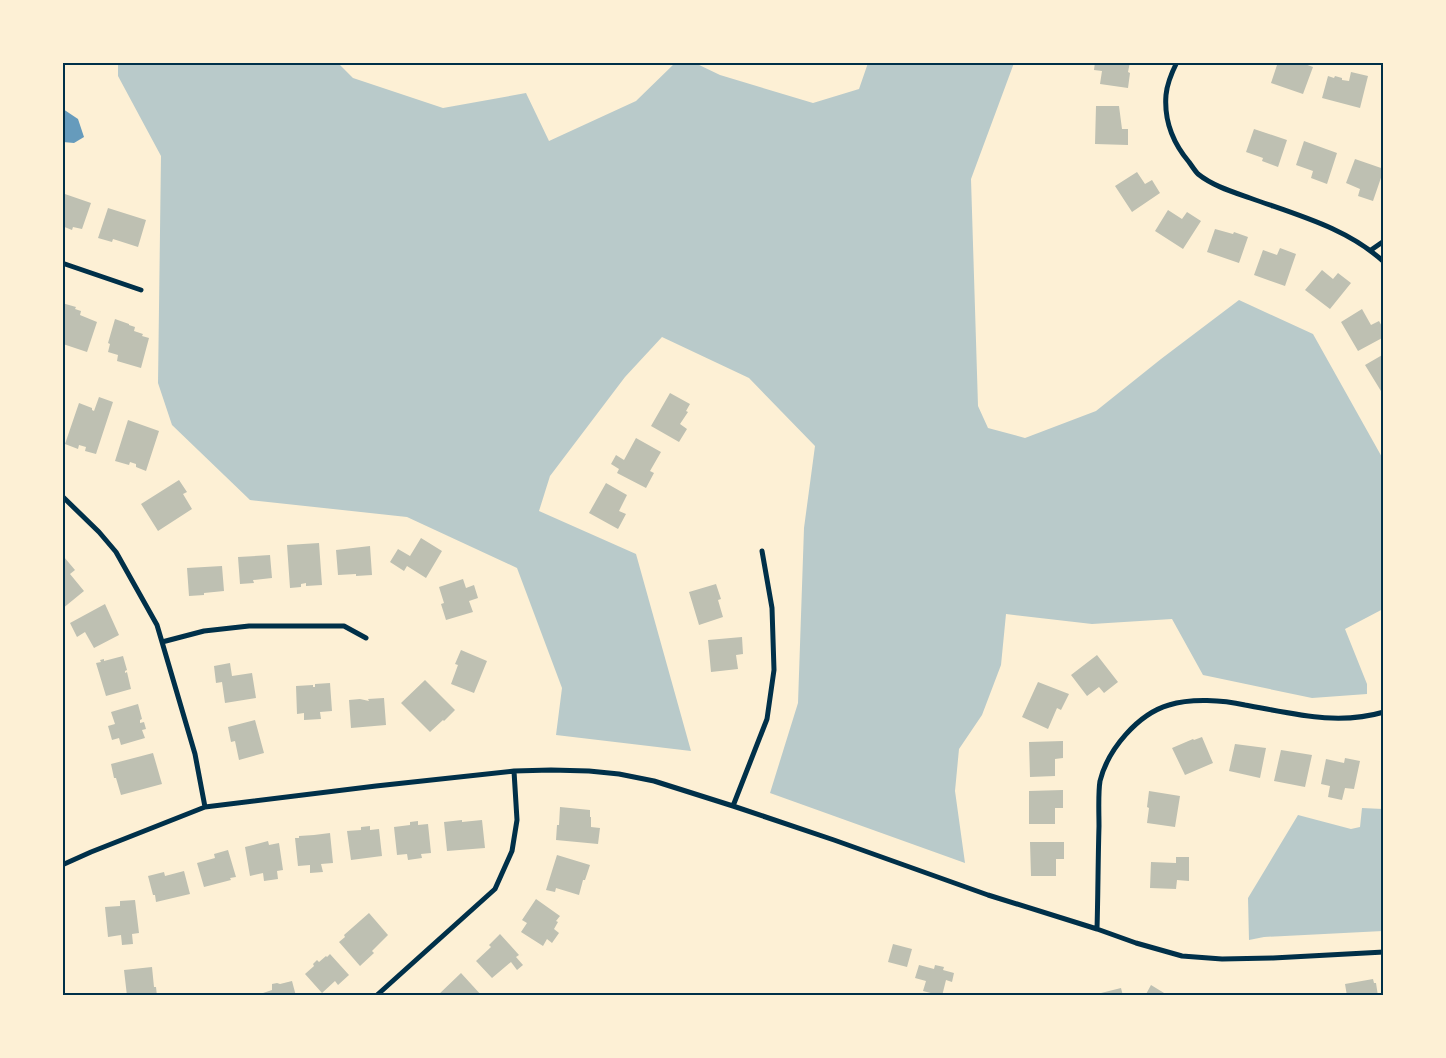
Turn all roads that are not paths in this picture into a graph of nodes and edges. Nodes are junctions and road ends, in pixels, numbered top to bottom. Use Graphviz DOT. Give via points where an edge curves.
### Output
graph roads {
  1 [pos="1177,62"];
  2 [pos="1384,241"];
  3 [pos="1371,250"];
  4 [pos="1384,262"];
  5 [pos="62,263"];
  6 [pos="141,290"];
  7 [pos="62,496"];
  8 [pos="762,552"];
  9 [pos="366,638"];
  10 [pos="162,642"];
  11 [pos="1384,712"];
  12 [pos="514,771"];
  13 [pos="733,806"];
  14 [pos="205,807"];
  15 [pos="62,865"];
  16 [pos="1097,929"];
  17 [pos="1384,952"];
  18 [pos="376,996"];
  1 -- 3 [label="street" via="1166,94 1168,123 1178,149 1199,174 1220,187 1346,234"];
  2 -- 3 [label="street"];
  3 -- 4 [label="street"];
  5 -- 6 [label="street"];
  7 -- 10 [label="street" via="116,552 157,625"];
  8 -- 13 [label="street" via="772,608 774,670 767,719"];
  9 -- 10 [label="street" via="344,626 249,626 204,631"];
  10 -- 14 [label="street" via="194,754"];
  11 -- 16 [label="street" via="1355,718 1321,719 1228,701 1199,701 1169,705 1147,715 1111,753 1100,782"];
  12 -- 13 [label="street" via="618,774 654,781"];
  12 -- 14 [label="street"];
  12 -- 18 [label="street" via="517,820 512,851 495,889"];
  13 -- 16 [label="street" via="988,895"];
  14 -- 15 [label="street"];
  16 -- 17 [label="street" via="1192,957 1265,958"];
}
